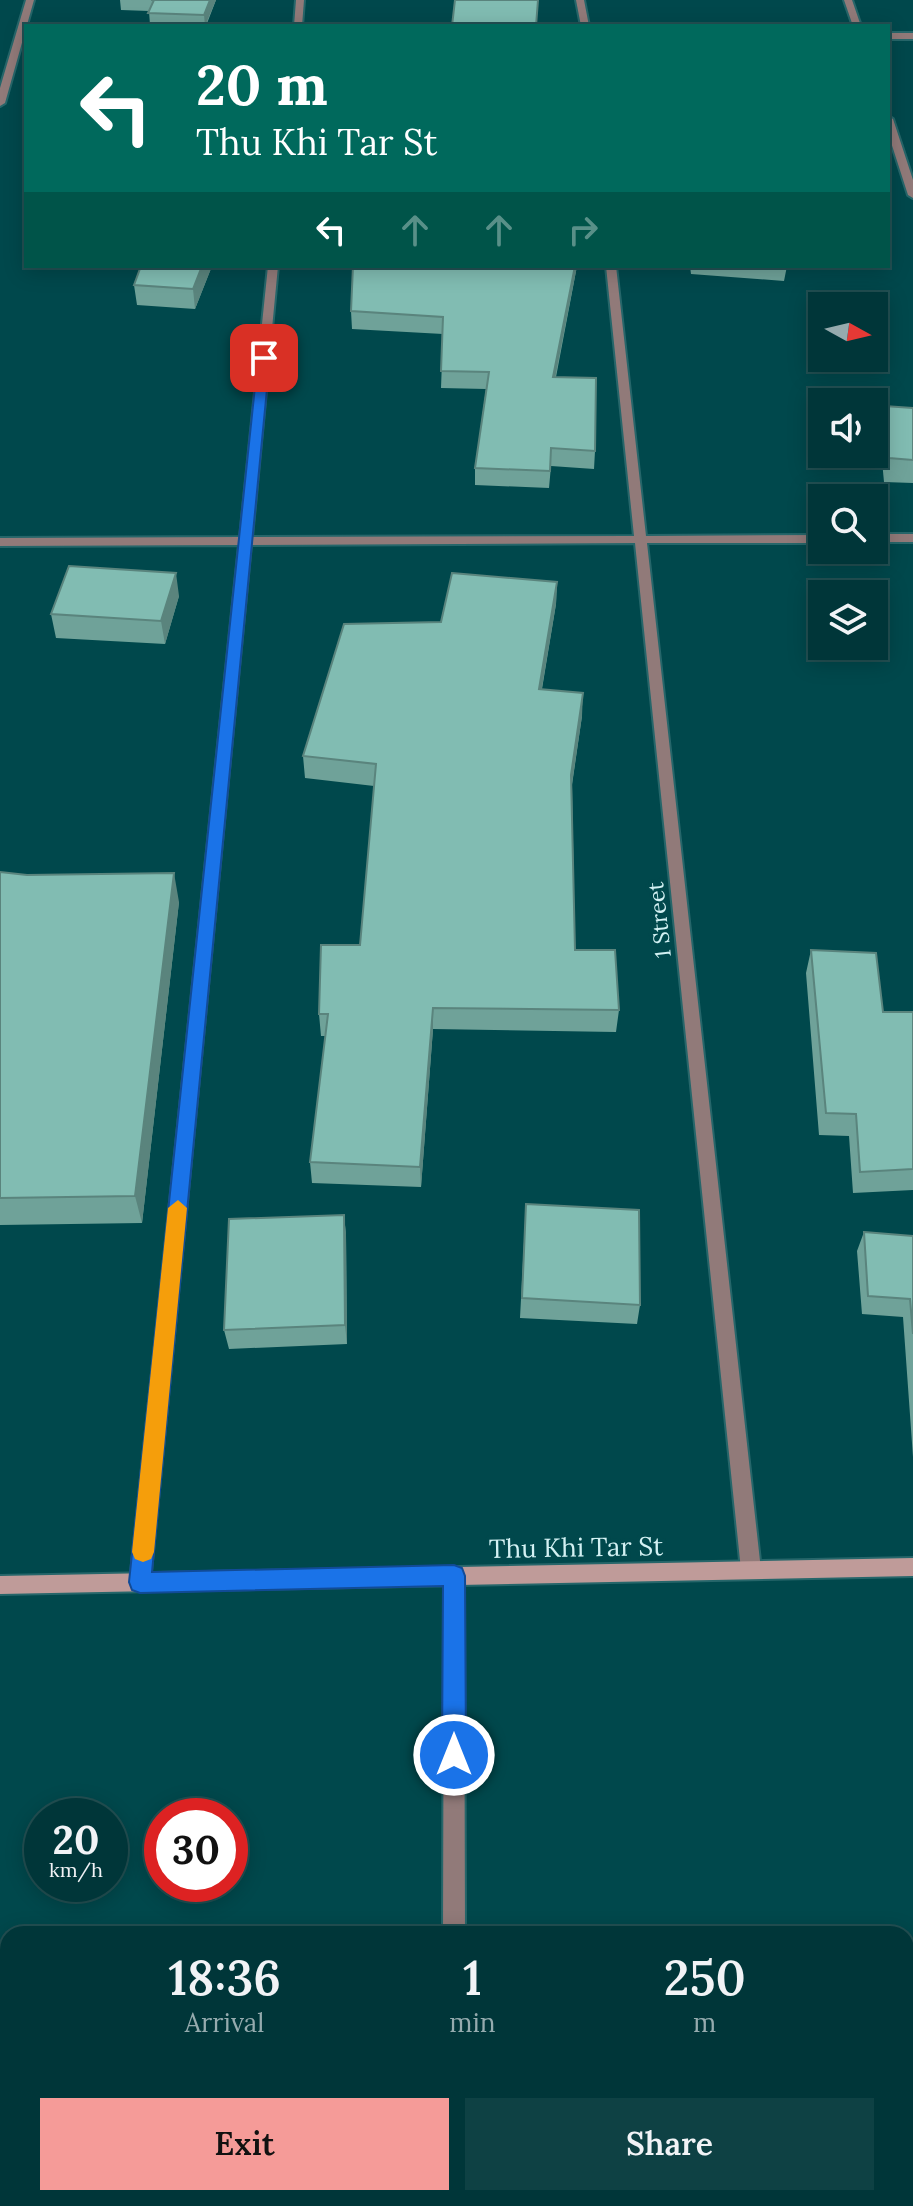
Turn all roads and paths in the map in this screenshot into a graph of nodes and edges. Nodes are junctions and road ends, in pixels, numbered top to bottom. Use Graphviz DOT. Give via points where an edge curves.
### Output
graph roads {
  1 [pos="30,0"];
  2 [pos="300,0"];
  3 [pos="580,0"];
  4 [pos="848,0"];
  5 [pos="298,24"];
  6 [pos="585,24"];
  7 [pos="856,24"];
  8 [pos="890,36"];
  9 [pos="913,36"];
  10 [pos="18,41"];
  11 [pos="0,103"];
  12 [pos="890,125"];
  13 [pos="913,195"];
  14 [pos="273,268"];
  15 [pos="611,268"];
  16 [pos="888,538"];
  17 [pos="913,538"];
  18 [pos="641,539"];
  19 [pos="808,539"];
  20 [pos="245,541"];
  21 [pos="0,542"];
  22 [pos="913,1567"];
  23 [pos="751,1570"];
  24 [pos="454,1576"];
  25 [pos="140,1582"];
  26 [pos="0,1585"];
  27 [pos="454,1926"];
  1 -- 10 [label="street"];
  2 -- 5 [label="street"];
  3 -- 6 [label="street"];
  4 -- 7 [label="street"];
  8 -- 9 [label="street"];
  10 -- 11 [label="street"];
  12 -- 13 [label="street"];
  14 -- 20 [label="street"];
  15 -- 18 [label="street, 1 Street"];
  16 -- 17 [label="street"];
  18 -- 19 [label="street"];
  18 -- 20 [label="street"];
  18 -- 23 [label="street, 1 Street"];
  20 -- 21 [label="street"];
  20 -- 25 [label="street"];
  22 -- 23 [label="street, Thu Khi Tar St"];
  23 -- 24 [label="street, Thu Khi Tar St"];
  24 -- 25 [label="street, Thu Khi Tar St"];
  24 -- 27 [label="street"];
  25 -- 26 [label="street, Thu Khi Tar St"];
}
